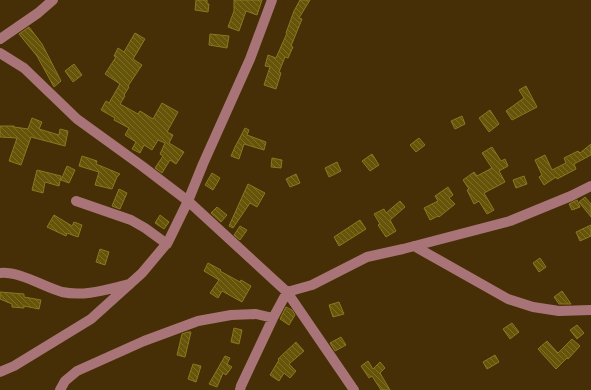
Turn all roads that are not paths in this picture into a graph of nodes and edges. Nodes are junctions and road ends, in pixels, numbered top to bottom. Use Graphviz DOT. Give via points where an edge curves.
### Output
graph roads {
  1 [pos="53,0"];
  2 [pos="272,0"];
  3 [pos="0,39"];
  4 [pos="0,53"];
  5 [pos="591,186"];
  6 [pos="76,201"];
  7 [pos="188,201"];
  8 [pos="167,244"];
  9 [pos="414,246"];
  10 [pos="0,273"];
  11 [pos="130,284"];
  12 [pos="287,292"];
  13 [pos="591,310"];
  14 [pos="273,318"];
  15 [pos="0,372"];
  16 [pos="60,390"];
  17 [pos="240,390"];
  18 [pos="354,390"];
  1 -- 3 [label="street"];
  2 -- 7 [label="street" via="250,59"];
  4 -- 7 [label="street" via="24,68 77,120"];
  5 -- 9 [label="street" via="510,221"];
  6 -- 8 [label="street" via="131,220"];
  7 -- 8 [label="street"];
  7 -- 12 [label="street"];
  8 -- 11 [label="street"];
  9 -- 12 [label="street" via="367,257 312,285"];
  9 -- 13 [label="street" via="508,299 559,311"];
  10 -- 11 [label="street" via="19,276 75,294"];
  11 -- 15 [label="street" via="91,319"];
  12 -- 14 [label="street"];
  12 -- 18 [label="street"];
  14 -- 16 [label="street" via="256,314 231,315 198,321 144,341 77,371 65,381"];
  14 -- 17 [label="street"];
}
